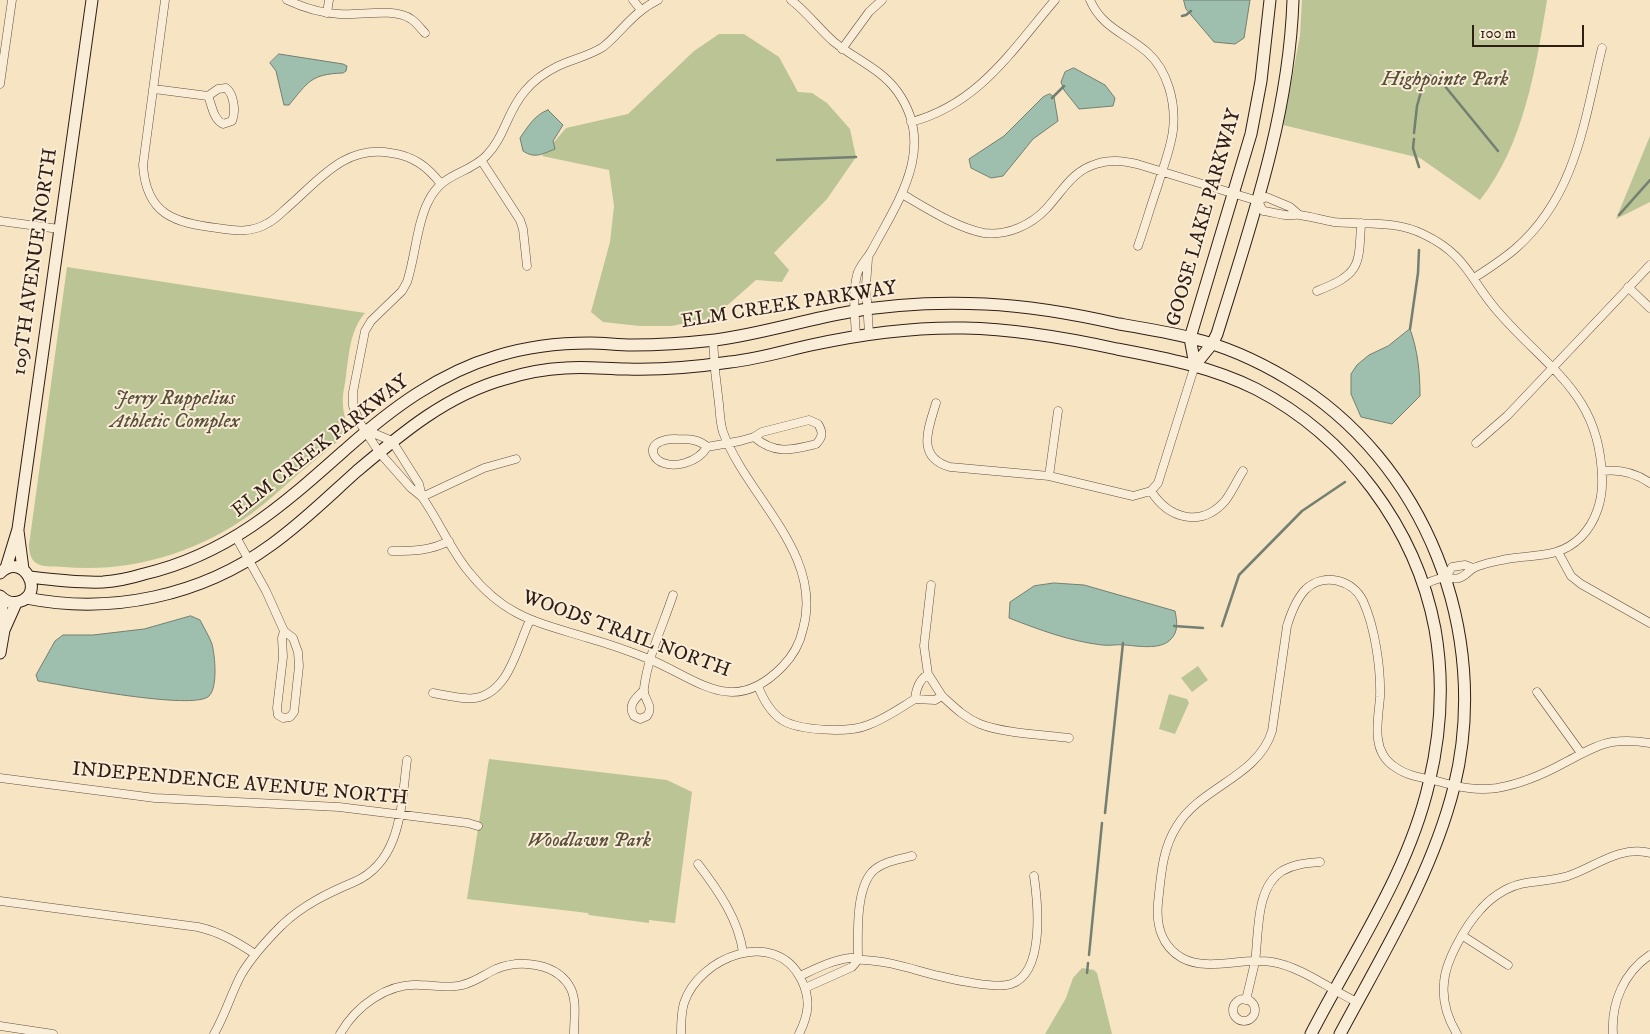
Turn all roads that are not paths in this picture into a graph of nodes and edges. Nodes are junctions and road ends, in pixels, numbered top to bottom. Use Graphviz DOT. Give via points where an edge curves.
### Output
graph roads {
  1 [pos="12,0"];
  2 [pos="92,0"];
  3 [pos="165,0"];
  4 [pos="286,0"];
  5 [pos="329,0"];
  6 [pos="633,0"];
  7 [pos="658,0"];
  8 [pos="791,0"];
  9 [pos="882,0"];
  10 [pos="1055,0"];
  11 [pos="1090,0"];
  12 [pos="1270,0"];
  13 [pos="1293,0"];
  14 [pos="641,10"];
  15 [pos="328,13"];
  16 [pos="424,33"];
  17 [pos="842,48"];
  18 [pos="1602,48"];
  19 [pos="0,84"];
  20 [pos="154,88"];
  21 [pos="208,96"];
  22 [pos="911,122"];
  23 [pos="481,160"];
  24 [pos="1162,171"];
  25 [pos="440,184"];
  26 [pos="902,194"];
  27 [pos="1234,194"];
  28 [pos="1258,201"];
  29 [pos="1298,214"];
  30 [pos="0,221"];
  31 [pos="1361,223"];
  32 [pos="59,229"];
  33 [pos="1138,246"];
  34 [pos="869,257"];
  35 [pos="1650,265"];
  36 [pos="527,266"];
  37 [pos="1474,278"];
  38 [pos="1628,287"];
  39 [pos="1317,290"];
  40 [pos="1650,308"];
  41 [pos="867,310"];
  42 [pos="855,311"];
  43 [pos="869,334"];
  44 [pos="856,336"];
  45 [pos="1190,338"];
  46 [pos="713,340"];
  47 [pos="1212,344"];
  48 [pos="714,364"];
  49 [pos="1195,365"];
  50 [pos="1553,367"];
  51 [pos="936,402"];
  52 [pos="1058,411"];
  53 [pos="366,430"];
  54 [pos="754,437"];
  55 [pos="392,441"];
  56 [pos="728,443"];
  57 [pos="1476,443"];
  58 [pos="707,447"];
  59 [pos="379,452"];
  60 [pos="516,460"];
  61 [pos="1243,471"];
  62 [pos="1602,471"];
  63 [pos="1049,476"];
  64 [pos="1650,483"];
  65 [pos="1151,491"];
  66 [pos="422,497"];
  67 [pos="18,530"];
  68 [pos="236,537"];
  69 [pos="449,541"];
  70 [pos="392,551"];
  71 [pos="1558,552"];
  72 [pos="249,559"];
  73 [pos="1473,568"];
  74 [pos="3,571"];
  75 [pos="26,573"];
  76 [pos="1446,577"];
  77 [pos="931,585"];
  78 [pos="1422,585"];
  79 [pos="673,595"];
  80 [pos="1,598"];
  81 [pos="21,600"];
  82 [pos="530,620"];
  83 [pos="1650,623"];
  84 [pos="4,630"];
  85 [pos="284,631"];
  86 [pos="0,653"];
  87 [pos="650,660"];
  88 [pos="928,674"];
  89 [pos="758,686"];
  90 [pos="643,691"];
  91 [pos="1537,692"];
  92 [pos="433,693"];
  93 [pos="942,696"];
  94 [pos="915,699"];
  95 [pos="1068,738"];
  96 [pos="1650,743"];
  97 [pos="1581,753"];
  98 [pos="406,760"];
  99 [pos="0,778"];
  100 [pos="1430,780"];
  101 [pos="1454,786"];
  102 [pos="400,814"];
  103 [pos="478,826"];
  104 [pos="1650,853"];
  105 [pos="912,856"];
  106 [pos="1320,862"];
  107 [pos="698,864"];
  108 [pos="1034,876"];
  109 [pos="0,901"];
  110 [pos="1463,936"];
  111 [pos="743,953"];
  112 [pos="255,954"];
  113 [pos="1650,955"];
  114 [pos="858,960"];
  115 [pos="1255,961"];
  116 [pos="1508,965"];
  117 [pos="800,976"];
  118 [pos="806,988"];
  119 [pos="1335,991"];
  120 [pos="1246,1000"];
  121 [pos="1357,1002"];
  122 [pos="0,1026"];
  123 [pos="53,1034"];
  124 [pos="214,1034"];
  125 [pos="340,1034"];
  126 [pos="574,1034"];
  127 [pos="680,1034"];
  128 [pos="799,1034"];
  129 [pos="1311,1034"];
  130 [pos="1340,1034"];
  131 [pos="1457,1034"];
  132 [pos="1613,1034"];
  1 -- 19 [label="street"];
  2 -- 32 [label="street, 109TH AVENUE NORTH"];
  3 -- 20 [label="street"];
  4 -- 15 [label="street"];
  5 -- 15 [label="street"];
  6 -- 14 [label="street"];
  7 -- 14 [label="street"];
  8 -- 17 [label="street"];
  9 -- 17 [label="street" via="868,12"];
  10 -- 22 [label="street" via="1001,66 981,84 947,109"];
  11 -- 24 [label="street" via="1111,28 1149,54 1165,78 1174,109 1173,130"];
  12 -- 27 [label="street, GOOSE LAKE PARKWAY" via="1251,134"];
  13 -- 28 [label="street, GOOSE LAKE PARKWAY" via="1285,84"];
  14 -- 23 [label="street" via="604,46 557,67 525,90 512,110 498,143"];
  15 -- 16 [label="street" via="401,15 412,19"];
  17 -- 22 [label="street" via="897,90"];
  18 -- 37 [label="street" via="1580,142 1565,184 1533,231"];
  20 -- 21 [label="street"];
  20 -- 25 [label="street" via="143,165 146,184 161,210 183,223 236,231 257,229 277,217 341,161 363,152 386,152 413,159 425,166"];
  21 -- 21 [label="street" via="221,88 229,90 232,121 218,122"];
  22 -- 26 [label="street" via="914,156"];
  23 -- 25 [label="street"];
  23 -- 36 [label="street" via="520,220"];
  24 -- 26 [label="street" via="1122,161 1094,164 1071,178 1046,209 1024,226 999,233 963,226"];
  24 -- 27 [label="street"];
  24 -- 33 [label="street"];
  25 -- 53 [label="street, WOODS TRAIL NORTH" via="427,203 407,282 365,331 353,406"];
  26 -- 34 [label="street"];
  27 -- 28 [label="street"];
  27 -- 45 [label="street, GOOSE LAKE PARKWAY"];
  28 -- 29 [label="street" via="1266,198 1290,207"];
  28 -- 29 [label="street" via="1263,211 1288,216"];
  28 -- 47 [label="street, GOOSE LAKE PARKWAY"];
  29 -- 31 [label="street" via="1333,222"];
  30 -- 32 [label="street"];
  31 -- 37 [label="street" via="1406,227 1423,234 1454,253"];
  31 -- 39 [label="street" via="1359,254 1353,271 1340,282"];
  32 -- 67 [label="street, 109TH AVENUE NORTH"];
  34 -- 41 [label="street"];
  34 -- 42 [label="street" via="857,273"];
  35 -- 38 [label="street"];
  37 -- 50 [label="street" via="1498,313"];
  38 -- 40 [label="street"];
  38 -- 50 [label="street"];
  41 -- 42 [label="street, ELM CREEK PARKWAY"];
  41 -- 43 [label="street"];
  41 -- 45 [label="street, ELM CREEK PARKWAY" via="942,304 1026,307"];
  42 -- 44 [label="street"];
  42 -- 46 [label="street, ELM CREEK PARKWAY"];
  43 -- 44 [label="street, ELM CREEK PARKWAY"];
  43 -- 49 [label="street, ELM CREEK PARKWAY" via="925,328 1005,330"];
  44 -- 48 [label="street, ELM CREEK PARKWAY" via="769,356"];
  45 -- 47 [label="street, ELM CREEK PARKWAY"];
  45 -- 49 [label="street, GOOSE LAKE PARKWAY"];
  46 -- 48 [label="street, WOODS TRAIL NORTH"];
  46 -- 53 [label="street, ELM CREEK PARKWAY" via="627,345 586,343 509,353 466,367 442,379 394,408"];
  47 -- 49 [label="street, GOOSE LAKE PARKWAY"];
  47 -- 76 [label="street, ELM CREEK PARKWAY" via="1288,379 1354,429 1398,483 1419,516"];
  48 -- 55 [label="street, ELM CREEK PARKWAY" via="665,369 565,368 530,372 472,390 442,406"];
  48 -- 56 [label="street, WOODS TRAIL NORTH" via="722,430"];
  49 -- 65 [label="street" via="1162,473"];
  49 -- 78 [label="street, ELM CREEK PARKWAY" via="1254,388 1304,419 1333,444 1374,490 1394,521"];
  50 -- 57 [label="street" via="1507,416"];
  50 -- 62 [label="street" via="1586,410 1599,447"];
  51 -- 63 [label="street" via="926,438 929,452 935,460 950,467"];
  52 -- 63 [label="street"];
  53 -- 55 [label="street"];
  53 -- 59 [label="street, WOODS TRAIL NORTH"];
  53 -- 68 [label="street, ELM CREEK PARKWAY" via="293,495"];
  54 -- 54 [label="street" via="777,450 816,444 822,435 818,424 809,420"];
  54 -- 56 [label="street"];
  55 -- 59 [label="street, ELM CREEK PARKWAY"];
  55 -- 66 [label="street, WOODS TRAIL NORTH" via="419,484"];
  56 -- 58 [label="street"];
  56 -- 89 [label="street, WOODS TRAIL NORTH" via="794,551 806,585 807,610 802,636 785,664"];
  58 -- 58 [label="street" via="694,460 678,465 657,461 652,450 662,440 675,439 702,442"];
  59 -- 66 [label="street, WOODS TRAIL NORTH"];
  59 -- 72 [label="street, ELM CREEK PARKWAY" via="301,521"];
  60 -- 66 [label="street" via="484,468"];
  61 -- 65 [label="street" via="1225,500 1204,516 1172,513"];
  62 -- 64 [label="street" via="1632,474"];
  62 -- 71 [label="street" via="1597,513 1581,537"];
  63 -- 65 [label="street" via="1126,495"];
  66 -- 69 [label="street, WOODS TRAIL NORTH"];
  67 -- 74 [label="street, 109TH AVENUE NORTH"];
  67 -- 75 [label="street, 109TH AVENUE NORTH"];
  68 -- 72 [label="street"];
  68 -- 75 [label="street, ELM CREEK PARKWAY" via="186,562 129,578 102,582"];
  69 -- 70 [label="street" via="420,551"];
  69 -- 82 [label="street, WOODS TRAIL NORTH" via="468,572 488,593"];
  71 -- 73 [label="street"];
  71 -- 83 [label="street" via="1572,576 1581,584"];
  72 -- 81 [label="street, ELM CREEK PARKWAY" via="198,584 135,601 67,604"];
  72 -- 85 [label="street"];
  73 -- 76 [label="street" via="1467,575 1456,579"];
  73 -- 76 [label="street" via="1465,565 1452,567"];
  74 -- 75 [label="street, ELM CREEK PARKWAY" via="17,567"];
  75 -- 81 [label="street, 109TH AVENUE NORTH" via="31,588"];
  76 -- 78 [label="street"];
  76 -- 101 [label="street, ELM CREEK PARKWAY" via="1456,615 1464,669 1464,724"];
  77 -- 88 [label="street" via="924,646"];
  78 -- 100 [label="street, ELM CREEK PARKWAY" via="1434,629 1440,694 1438,736"];
  79 -- 87 [label="street"];
  80 -- 81 [label="street, ELM CREEK PARKWAY"];
  80 -- 84 [label="street"];
  81 -- 84 [label="street"];
  82 -- 87 [label="street, WOODS TRAIL NORTH"];
  82 -- 92 [label="street" via="502,683 492,693 474,699"];
  84 -- 86 [label="street"];
  85 -- 85 [label="street" via="277,708 278,715 283,718 294,712 299,666 293,638"];
  87 -- 89 [label="street, WOODS TRAIL NORTH" via="714,690 738,692"];
  87 -- 90 [label="street"];
  88 -- 93 [label="street"];
  88 -- 94 [label="street" via="921,678"];
  89 -- 94 [label="street" via="768,706 783,720 795,725 846,731 868,725"];
  91 -- 97 [label="street"];
  93 -- 94 [label="street" via="935,700"];
  93 -- 95 [label="street" via="980,724"];
  96 -- 97 [label="street" via="1612,742"];
  97 -- 101 [label="street" via="1542,773 1498,787 1464,789"];
  98 -- 102 [label="street"];
  99 -- 102 [label="street, INDEPENDENCE AVENUE NORTH" via="155,798"];
  100 -- 101 [label="street"];
  100 -- 115 [label="street" via="1396,768 1380,750 1377,738 1378,664 1373,633 1360,594 1344,582 1334,580 1325,580 1306,589 1291,612 1287,626 1268,744 1252,762 1187,813 1170,838 1162,867 1157,924 1174,953 1206,964"];
  100 -- 119 [label="street, ELM CREEK PARKWAY" via="1410,845"];
  101 -- 121 [label="street, ELM CREEK PARKWAY" via="1426,869"];
  102 -- 103 [label="street, INDEPENDENCE AVENUE NORTH"];
  102 -- 112 [label="street" via="388,854 379,865 301,909"];
  104 -- 110 [label="street" via="1621,852 1567,876 1506,889 1482,908"];
  105 -- 114 [label="street" via="879,866 867,879 860,906"];
  106 -- 115 [label="street" via="1281,872 1268,888 1260,911"];
  107 -- 111 [label="street" via="735,922"];
  108 -- 114 [label="street" via="1036,942 1029,969 1018,981 1002,986 978,983 886,962"];
  109 -- 112 [label="street" via="198,927 226,936"];
  110 -- 116 [label="street"];
  110 -- 131 [label="street" via="1448,966 1443,995 1450,1023"];
  111 -- 117 [label="street" via="779,956"];
  111 -- 127 [label="street" via="717,963 695,983 685,1002"];
  112 -- 124 [label="street" via="241,975"];
  113 -- 132 [label="street" via="1623,984 1614,1014"];
  114 -- 117 [label="street" via="852,957 832,962"];
  114 -- 118 [label="street" via="852,967"];
  115 -- 119 [label="street" via="1288,966"];
  115 -- 120 [label="street"];
  117 -- 118 [label="street"];
  118 -- 128 [label="street" via="808,1007"];
  119 -- 121 [label="street"];
  119 -- 129 [label="street, ELM CREEK PARKWAY"];
  121 -- 130 [label="street, ELM CREEK PARKWAY"];
  122 -- 123 [label="street"];
  125 -- 126 [label="street" via="370,1000 400,986 461,985 496,969 526,963 553,971 570,988 575,1009"];
}
